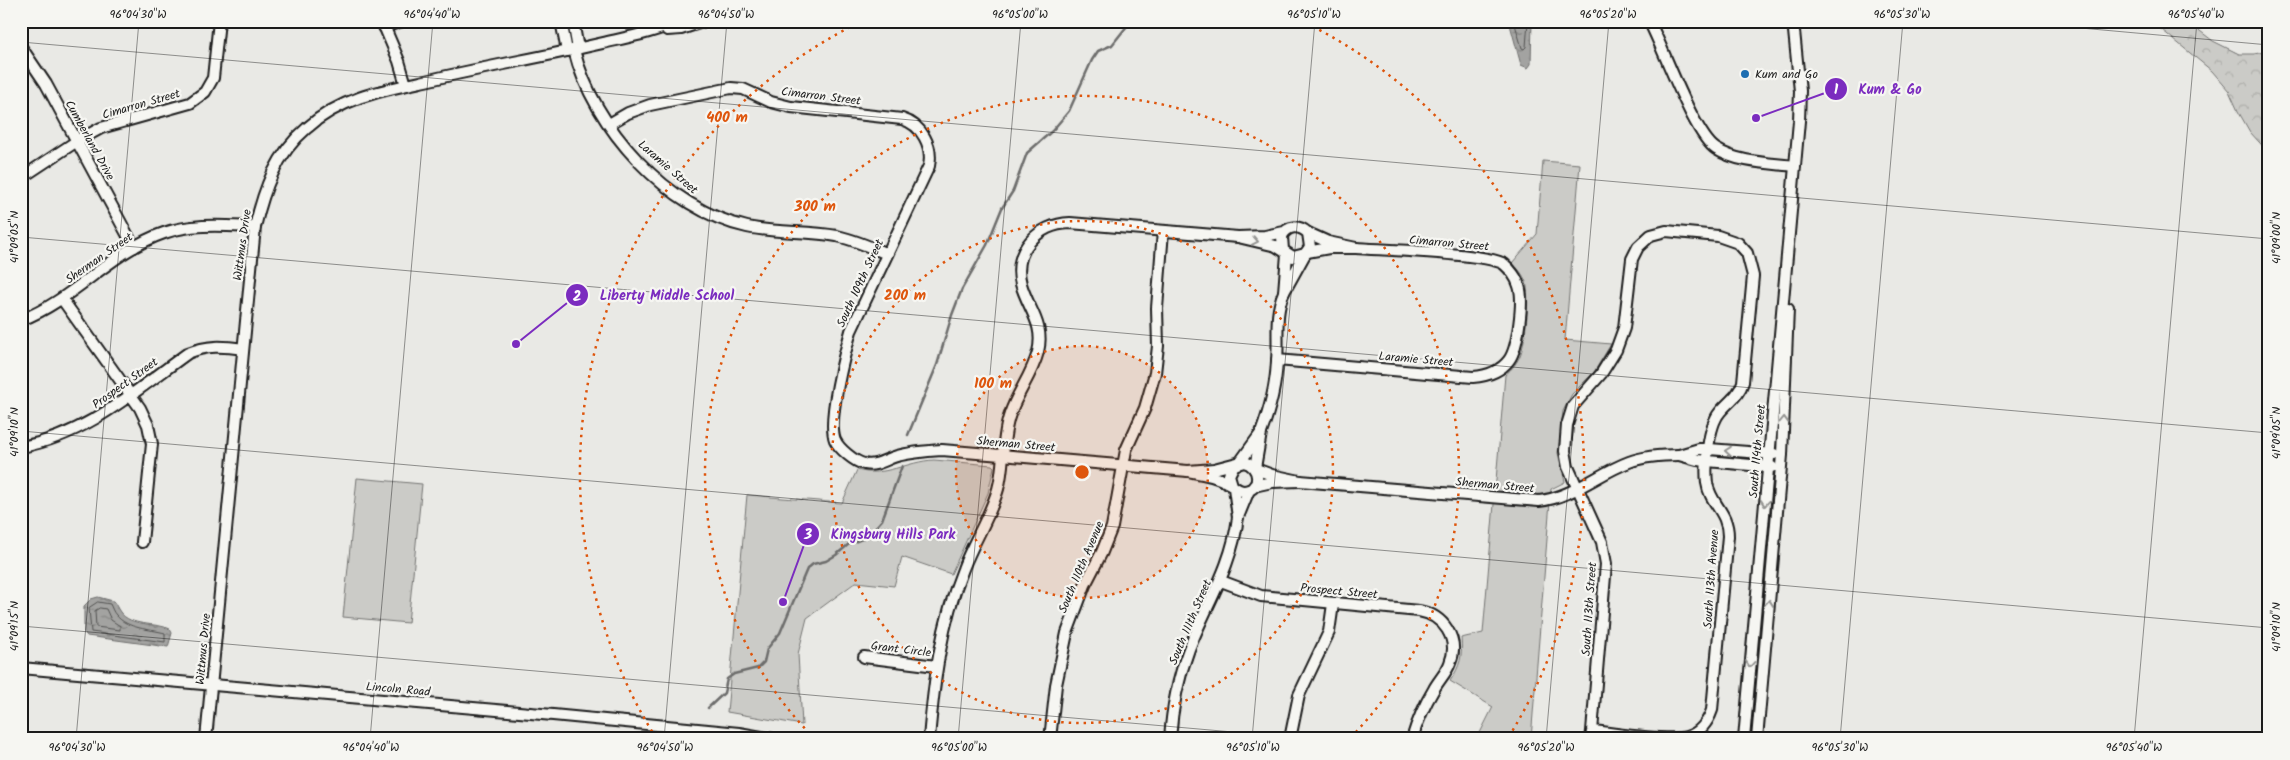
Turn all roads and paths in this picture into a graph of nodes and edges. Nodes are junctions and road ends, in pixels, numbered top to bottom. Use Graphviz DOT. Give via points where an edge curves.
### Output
graph roads {
  1 [pos="219,21"];
  2 [pos="402,21"];
  3 [pos="561,21"];
  4 [pos="573,21"];
  5 [pos="680,21"];
  6 [pos="705,21"];
  7 [pos="1649,21"];
  8 [pos="1793,21"];
  9 [pos="383,24"];
  10 [pos="651,31"];
  11 [pos="21,47"];
  12 [pos="573,50"];
  13 [pos="406,85"];
  14 [pos="609,124"];
  15 [pos="918,128"];
  16 [pos="77,141"];
  17 [pos="1795,166"];
  18 [pos="21,178"];
  19 [pos="255,227"];
  20 [pos="1163,231"];
  21 [pos="1284,232"];
  22 [pos="1308,233"];
  23 [pos="1238,237"];
  24 [pos="1643,241"];
  25 [pos="134,247"];
  26 [pos="1356,248"];
  27 [pos="1285,252"];
  28 [pos="1306,253"];
  29 [pos="887,254"];
  30 [pos="1284,292"];
  31 [pos="62,299"];
  32 [pos="21,320"];
  33 [pos="1518,324"];
  34 [pos="243,349"];
  35 [pos="1278,360"];
  36 [pos="131,394"];
  37 [pos="1261,433"];
  38 [pos="21,447"];
  39 [pos="1709,449"];
  40 [pos="847,454"];
  41 [pos="1769,454"];
  42 [pos="1679,455"];
  43 [pos="1782,455"];
  44 [pos="1004,456"];
  45 [pos="1708,461"];
  46 [pos="1239,463"];
  47 [pos="1123,466"];
  48 [pos="1768,467"];
  49 [pos="1781,468"];
  50 [pos="1255,469"];
  51 [pos="1188,471"];
  52 [pos="1300,481"];
  53 [pos="1233,487"];
  54 [pos="1251,488"];
  55 [pos="1577,488"];
  56 [pos="1238,517"];
  57 [pos="142,542"];
  58 [pos="1221,581"];
  59 [pos="1333,604"];
  60 [pos="864,658"];
  61 [pos="936,666"];
  62 [pos="21,668"];
  63 [pos="212,685"];
  64 [pos="1592,735"];
  65 [pos="206,739"];
  66 [pos="773,739"];
  67 [pos="929,739"];
  68 [pos="1050,739"];
  69 [pos="1170,739"];
  70 [pos="1290,739"];
  71 [pos="1412,739"];
  72 [pos="1744,739"];
  73 [pos="1757,739"];
  1 -- 16 [label="street, Cimarron Street" via="213,78 205,92 190,103 102,128"];
  2 -- 9 [label="street"];
  3 -- 12 [label="street"];
  4 -- 12 [label="street"];
  5 -- 10 [label="street, Wittmus Drive"];
  6 -- 10 [label="street, Wittmus Drive" via="681,29"];
  7 -- 17 [label="street" via="1701,132 1715,149 1735,157"];
  8 -- 17 [label="street, South 114th Street" via="1800,91"];
  9 -- 13 [label="street"];
  10 -- 12 [label="street, Wittmus Drive"];
  11 -- 16 [label="street, Cumberland Drive" via="46,84"];
  12 -- 13 [label="street, Wittmus Drive"];
  12 -- 14 [label="street, Laramie Street" via="579,70"];
  13 -- 19 [label="street, Wittmus Drive" via="338,105 307,127 273,168"];
  14 -- 15 [label="street, Cimarron Street" via="650,105 731,88 743,89 786,106 896,117"];
  14 -- 29 [label="street, Laramie Street" via="627,150 643,165 675,193 707,213 752,228 844,238"];
  15 -- 29 [label="street, South 109th Street" via="928,145 929,163"];
  16 -- 18 [label="street, Cimarron Street"];
  16 -- 25 [label="street, Cumberland Drive"];
  17 -- 41 [label="street, South 114th Street"];
  43 -- 17 [label="street, South 114th Street, one-way"];
  19 -- 25 [label="street, Sherman Street" via="195,226 164,234"];
  19 -- 34 [label="street, Wittmus Drive"];
  20 -- 23 [label="street"];
  20 -- 44 [label="street" via="1061,223 1038,233 1027,245 1020,272 1036,318 1039,345 1034,365 1010,414"];
  20 -- 47 [label="street, South 110th Avenue" via="1156,368 1148,399 1128,443"];
  21 -- 22 [label="street" via="1296,227"];
  21 -- 23 [label="street"];
  21 -- 27 [label="street" via="1281,241"];
  22 -- 26 [label="street, Cimarron Street" via="1328,242"];
  22 -- 28 [label="street" via="1311,242"];
  23 -- 27 [label="street, one-way" via="1267,243"];
  24 -- 39 [label="street, South 113th Avenue" via="1666,231 1718,236 1738,243 1750,258 1753,276 1743,382 1738,393 1716,418"];
  24 -- 55 [label="street, South 113th Street" via="1632,259 1626,319 1620,342 1608,366 1577,400 1569,417 1566,456"];
  25 -- 31 [label="street, Sherman Street"];
  26 -- 28 [label="street, Cimarron Street" via="1329,248"];
  26 -- 33 [label="street, Cimarron Street" via="1498,261 1509,270 1520,287"];
  27 -- 28 [label="street" via="1293,257"];
  27 -- 30 [label="street"];
  28 -- 30 [label="street"];
  29 -- 40 [label="street, South 109th Street" via="851,330 844,353 834,422 835,440"];
  30 -- 35 [label="street" via="1277,315"];
  31 -- 32 [label="street, Sherman Street"];
  31 -- 36 [label="street"];
  33 -- 35 [label="street, Laramie Street" via="1516,345 1509,361 1496,372 1482,376"];
  34 -- 36 [label="street, Prospect Street" via="199,348"];
  34 -- 63 [label="street, Wittmus Drive"];
  35 -- 37 [label="street" via="1272,397"];
  36 -- 38 [label="street, Prospect Street" via="73,432 46,443"];
  36 -- 57 [label="street" via="148,425 152,444"];
  37 -- 46 [label="street"];
  37 -- 50 [label="street"];
  41 -- 39 [label="street, Sherman Street, one-way"];
  39 -- 42 [label="street, Sherman Street"];
  39 -- 45 [label="street, South 113th Avenue"];
  40 -- 44 [label="street, Sherman Street" via="863,464 878,464 895,456 925,451"];
  41 -- 43 [label="street, Sherman Street"];
  41 -- 48 [label="street, South 114th Street"];
  42 -- 45 [label="street, Sherman Street"];
  42 -- 55 [label="street, Sherman Street" via="1652,456 1628,462"];
  43 -- 49 [label="street, South 114th Street"];
  44 -- 47 [label="street, Sherman Street"];
  44 -- 61 [label="street" via="994,500 955,590"];
  45 -- 48 [label="street, Sherman Street"];
  45 -- 64 [label="street, South 113th Avenue" via="1709,492 1725,516 1728,536 1714,704 1707,722 1685,737"];
  46 -- 50 [label="street" via="1248,463"];
  46 -- 51 [label="street, Sherman Street"];
  46 -- 53 [label="street" via="1231,468 1229,475"];
  47 -- 51 [label="street, Sherman Street"];
  47 -- 68 [label="street, South 110th Avenue" via="1112,527 1084,584 1067,633 1056,685"];
  48 -- 49 [label="street, Sherman Street"];
  48 -- 72 [label="street, South 114th Street, one-way"];
  73 -- 49 [label="street, South 114th Street, one-way"];
  50 -- 52 [label="street, Sherman Street"];
  50 -- 54 [label="street" via="1258,478"];
  51 -- 53 [label="street, Sherman Street" via="1213,476"];
  52 -- 54 [label="street, Sherman Street" via="1272,482"];
  52 -- 55 [label="street, Sherman Street" via="1529,501 1553,499"];
  53 -- 54 [label="street" via="1241,491"];
  53 -- 56 [label="street, South 111th Street"];
  54 -- 56 [label="street, South 111th Street"];
  55 -- 64 [label="street, South 113th Street" via="1602,542 1606,564"];
  56 -- 58 [label="street, South 111th Street" via="1231,555"];
  58 -- 59 [label="street, Prospect Street" via="1261,596"];
  58 -- 69 [label="street, South 111th Street" via="1186,657 1176,692"];
  59 -- 70 [label="street" via="1329,632 1299,695"];
  59 -- 71 [label="street, Prospect Street" via="1424,611 1439,619 1450,633 1453,650 1450,664 1433,691"];
  60 -- 61 [label="street, Grant Circle"];
  61 -- 67 [label="street"];
  62 -- 63 [label="street, Lincoln Road"];
  63 -- 65 [label="street, Wittmus Drive"];
  63 -- 66 [label="street, Lincoln Road" via="738,733"];
}
